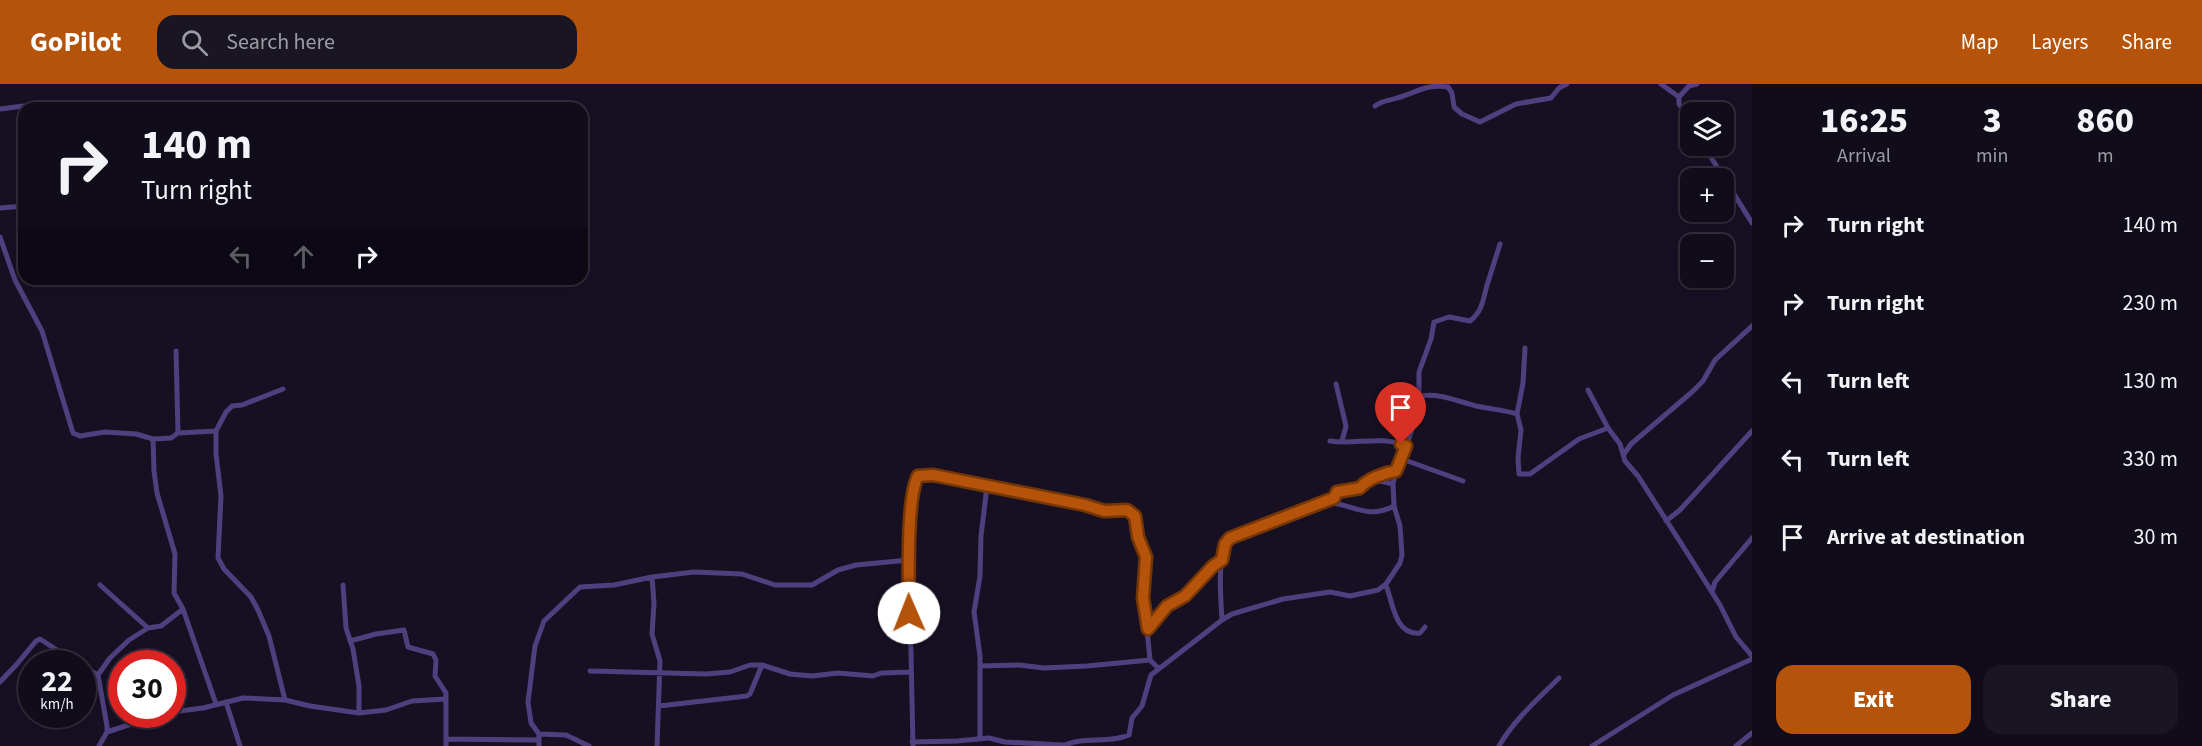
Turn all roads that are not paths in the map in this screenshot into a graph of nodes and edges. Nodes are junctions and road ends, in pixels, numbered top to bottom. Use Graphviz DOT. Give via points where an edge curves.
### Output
graph roads {
  1 [pos="1567,84"];
  2 [pos="1661,84"];
  3 [pos="1697,84"];
  4 [pos="1679,97"];
  5 [pos="1375,106"];
  6 [pos="1680,106"];
  7 [pos="18,107"];
  8 [pos="0,109"];
  9 [pos="1710,156"];
  10 [pos="18,206"];
  11 [pos="0,208"];
  12 [pos="1752,223"];
  13 [pos="0,237"];
  14 [pos="1500,244"];
  15 [pos="1752,326"];
  16 [pos="1525,348"];
  17 [pos="176,351"];
  18 [pos="1336,384"];
  19 [pos="283,389"];
  20 [pos="1588,390"];
  21 [pos="1420,396"];
  22 [pos="1518,414"];
  23 [pos="1608,428"];
  24 [pos="216,431"];
  25 [pos="1752,431"];
  26 [pos="178,433"];
  27 [pos="153,439"];
  28 [pos="1330,441"];
  29 [pos="1342,441"];
  30 [pos="1406,446"];
  31 [pos="1624,454"];
  32 [pos="1402,459"];
  33 [pos="1396,471"];
  34 [pos="1374,479"];
  35 [pos="1463,481"];
  36 [pos="1393,484"];
  37 [pos="987,486"];
  38 [pos="1323,502"];
  39 [pos="1394,506"];
  40 [pos="1666,521"];
  41 [pos="1752,538"];
  42 [pos="909,560"];
  43 [pos="1222,560"];
  44 [pos="652,577"];
  45 [pos="100,585"];
  46 [pos="343,585"];
  47 [pos="1384,586"];
  48 [pos="1712,592"];
  49 [pos="183,609"];
  50 [pos="1222,620"];
  51 [pos="1425,627"];
  52 [pos="148,628"];
  53 [pos="1148,629"];
  54 [pos="350,641"];
  55 [pos="29,650"];
  56 [pos="57,650"];
  57 [pos="1752,658"];
  58 [pos="1150,660"];
  59 [pos="18,663"];
  60 [pos="762,665"];
  61 [pos="980,666"];
  62 [pos="1158,668"];
  63 [pos="590,670"];
  64 [pos="910,672"];
  65 [pos="660,674"];
  66 [pos="98,675"];
  67 [pos="1559,678"];
  68 [pos="0,682"];
  69 [pos="446,699"];
  70 [pos="285,700"];
  71 [pos="226,702"];
  72 [pos="216,704"];
  73 [pos="659,706"];
  74 [pos="186,710"];
  75 [pos="359,713"];
  76 [pos="118,728"];
  77 [pos="106,732"];
  78 [pos="1752,733"];
  79 [pos="980,738"];
  80 [pos="538,740"];
  81 [pos="446,743"];
  82 [pos="912,744"];
  83 [pos="1063,745"];
  84 [pos="99,746"];
  85 [pos="240,746"];
  86 [pos="589,746"];
  87 [pos="657,746"];
  88 [pos="1499,746"];
  89 [pos="1592,746"];
  90 [pos="1736,746"];
  1 -- 5 [label="street" via="1551,98 1516,104 1480,122 1454,107 1448,87 1438,85 1383,100"];
  2 -- 4 [label="street"];
  3 -- 4 [label="street" via="1689,86"];
  4 -- 6 [label="street"];
  7 -- 8 [label="street"];
  9 -- 12 [label="street"];
  10 -- 11 [label="street"];
  13 -- 27 [label="street" via="15,280 42,331 73,433 136,434"];
  14 -- 21 [label="street" via="1484,304 1473,319 1443,318 1434,322 1419,372"];
  15 -- 31 [label="street" via="1715,360 1703,381"];
  16 -- 22 [label="street"];
  17 -- 26 [label="street"];
  18 -- 29 [label="street" via="1346,426"];
  19 -- 24 [label="street" via="232,406"];
  20 -- 23 [label="street"];
  21 -- 22 [label="street" via="1447,396"];
  21 -- 30 [label="street"];
  22 -- 23 [label="street" via="1519,474 1524,475 1579,440"];
  23 -- 31 [label="street"];
  24 -- 26 [label="street"];
  24 -- 70 [label="street" via="221,496 218,558 258,610 269,636"];
  25 -- 40 [label="street"];
  26 -- 27 [label="street" via="171,438"];
  27 -- 49 [label="street" via="157,492 175,554 174,593"];
  28 -- 29 [label="street"];
  29 -- 30 [label="street" via="1388,441"];
  30 -- 32 [label="street"];
  31 -- 40 [label="street"];
  32 -- 33 [label="street"];
  32 -- 35 [label="street"];
  33 -- 34 [label="street"];
  33 -- 36 [label="street"];
  34 -- 36 [label="street"];
  34 -- 38 [label="street" via="1360,488 1337,492 1334,498"];
  36 -- 39 [label="street"];
  37 -- 42 [label="street" via="933,475 918,476 914,483"];
  37 -- 53 [label="street" via="1133,514 1146,557 1143,598"];
  37 -- 61 [label="street" via="974,612"];
  38 -- 39 [label="street" via="1361,512"];
  38 -- 43 [label="street" via="1230,538"];
  39 -- 47 [label="street" via="1402,559"];
  40 -- 48 [label="street"];
  41 -- 48 [label="street" via="1715,582"];
  42 -- 44 [label="street" via="856,565 812,585 775,585 734,573"];
  42 -- 64 [label="street"];
  43 -- 50 [label="street"];
  43 -- 53 [label="street" via="1185,596 1167,606"];
  44 -- 65 [label="street" via="652,633 660,654"];
  44 -- 80 [label="street" via="580,587 544,621 536,646 528,702"];
  45 -- 52 [label="street"];
  46 -- 54 [label="street"];
  47 -- 50 [label="street" via="1350,596 1330,592 1283,599"];
  47 -- 51 [label="street" via="1400,625 1414,634"];
  48 -- 57 [label="street"];
  49 -- 52 [label="street" via="161,626"];
  49 -- 72 [label="street"];
  50 -- 62 [label="street"];
  52 -- 66 [label="street" via="119,649"];
  53 -- 58 [label="street"];
  54 -- 69 [label="street" via="404,630 408,647 435,657 435,676"];
  54 -- 75 [label="street" via="359,686"];
  55 -- 56 [label="street" via="40,639"];
  57 -- 89 [label="street" via="1673,695"];
  58 -- 61 [label="street" via="1076,667"];
  58 -- 62 [label="street"];
  59 -- 68 [label="street"];
  60 -- 64 [label="street" via="812,676"];
  60 -- 65 [label="street" via="730,672"];
  60 -- 73 [label="street" via="747,696"];
  61 -- 79 [label="street"];
  62 -- 83 [label="street" via="1149,678 1129,735"];
  63 -- 65 [label="street"];
  64 -- 82 [label="street"];
  65 -- 73 [label="street"];
  66 -- 77 [label="street"];
  67 -- 88 [label="street"];
  69 -- 75 [label="street" via="412,701 387,710"];
  69 -- 81 [label="street"];
  70 -- 71 [label="street" via="254,697"];
  70 -- 75 [label="street"];
  71 -- 72 [label="street"];
  71 -- 85 [label="street"];
  72 -- 74 [label="street"];
  73 -- 87 [label="street"];
  76 -- 77 [label="street"];
  77 -- 84 [label="street"];
  78 -- 90 [label="street"];
  79 -- 82 [label="street"];
  79 -- 83 [label="street"];
  80 -- 81 [label="street"];
  80 -- 86 [label="street" via="566,735"];
}
